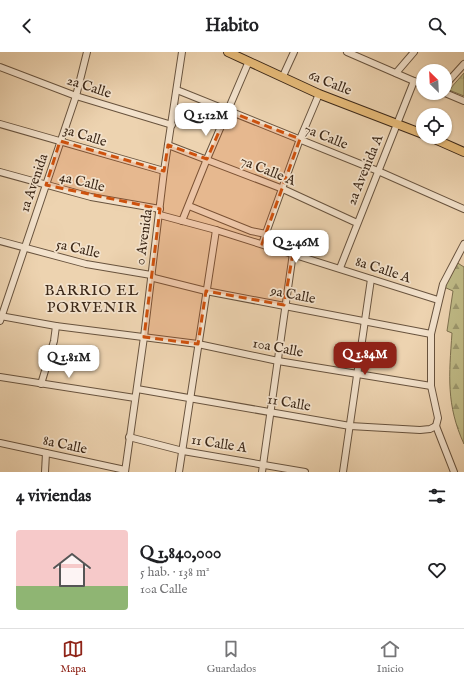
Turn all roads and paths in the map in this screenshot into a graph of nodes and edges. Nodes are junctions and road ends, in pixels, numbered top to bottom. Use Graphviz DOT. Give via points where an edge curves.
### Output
graph roads {
  1 [pos="87,52"];
  2 [pos="182,52"];
  3 [pos="228,52"];
  4 [pos="294,52"];
  5 [pos="348,52"];
  6 [pos="414,52"];
  7 [pos="249,62"];
  8 [pos="464,64"];
  9 [pos="0,67"];
  10 [pos="396,73"];
  11 [pos="283,76"];
  12 [pos="452,77"];
  13 [pos="414,81"];
  14 [pos="177,90"];
  15 [pos="319,94"];
  16 [pos="76,96"];
  17 [pos="452,96"];
  18 [pos="464,102"];
  19 [pos="228,110"];
  20 [pos="397,123"];
  21 [pos="0,124"];
  22 [pos="172,126"];
  23 [pos="416,131"];
  24 [pos="300,139"];
  25 [pos="60,141"];
  26 [pos="168,144"];
  27 [pos="446,144"];
  28 [pos="464,152"];
  29 [pos="207,159"];
  30 [pos="164,171"];
  31 [pos="378,171"];
  32 [pos="0,173"];
  33 [pos="46,185"];
  34 [pos="283,190"];
  35 [pos="189,206"];
  36 [pos="464,209"];
  37 [pos="160,212"];
  38 [pos="182,221"];
  39 [pos="357,223"];
  40 [pos="216,230"];
  41 [pos="266,234"];
  42 [pos="0,241"];
  43 [pos="262,244"];
  44 [pos="464,244"];
  45 [pos="24,248"];
  46 [pos="293,253"];
  47 [pos="340,268"];
  48 [pos="151,275"];
  49 [pos="371,279"];
  50 [pos="206,291"];
  51 [pos="438,300"];
  52 [pos="284,305"];
  53 [pos="1,318"];
  54 [pos="365,322"];
  55 [pos="56,326"];
  56 [pos="431,334"];
  57 [pos="144,337"];
  58 [pos="198,344"];
  59 [pos="278,361"];
  60 [pos="356,374"];
  61 [pos="0,377"];
  62 [pos="41,384"];
  63 [pos="431,386"];
  64 [pos="137,389"];
  65 [pos="135,398"];
  66 [pos="192,398"];
  67 [pos="271,412"];
  68 [pos="350,426"];
  69 [pos="436,426"];
  70 [pos="129,437"];
  71 [pos="0,443"];
  72 [pos="183,451"];
  73 [pos="46,453"];
  74 [pos="263,464"];
  75 [pos="125,471"];
  76 [pos="45,472"];
  77 [pos="179,472"];
  78 [pos="262,472"];
  79 [pos="305,472"];
  80 [pos="344,472"];
  81 [pos="454,472"];
  1 -- 16 [label="street, 1a Avenida"];
  2 -- 14 [label="street, 0 Avenida"];
  3 -- 7 [label="main road, 6a Calle"];
  4 -- 11 [label="street"];
  5 -- 10 [label="street"];
  6 -- 10 [label="street"];
  7 -- 11 [label="main road, 6a Calle"];
  7 -- 19 [label="street"];
  8 -- 12 [label="street"];
  9 -- 16 [label="street, 2a Calle"];
  10 -- 13 [label="street"];
  11 -- 15 [label="main road, 6a Calle"];
  13 -- 20 [label="street, 2a Avenida A"];
  14 -- 19 [label="street, 7a Calle"];
  14 -- 22 [label="street, 0 Avenida"];
  15 -- 20 [label="main road, 6a Calle"];
  15 -- 24 [label="street"];
  16 -- 22 [label="street, 2a Calle"];
  16 -- 25 [label="street, 1a Avenida"];
  17 -- 18 [label="street"];
  19 -- 24 [label="street, 7a Calle"];
  19 -- 29 [label="street"];
  20 -- 23 [label="main road, 6a Calle"];
  20 -- 31 [label="street, 2a Avenida A"];
  21 -- 25 [label="street, 3a Calle"];
  22 -- 26 [label="street, 0 Avenida"];
  24 -- 31 [label="street, 7a Calle"];
  24 -- 34 [label="street"];
  25 -- 30 [label="street, 3a Calle"];
  25 -- 33 [label="street, 1a Avenida"];
  26 -- 29 [label="street, 7a Calle A"];
  26 -- 30 [label="street, 0 Avenida"];
  27 -- 28 [label="main road"];
  29 -- 34 [label="street, 7a Calle A"];
  29 -- 35 [label="street"];
  30 -- 37 [label="street, 0 Avenida"];
  31 -- 36 [label="street, 7a Calle"];
  31 -- 39 [label="street, 2a Avenida A"];
  32 -- 33 [label="street, 4a Calle"];
  33 -- 37 [label="street, 4a Calle"];
  33 -- 45 [label="street, 1a Avenida"];
  34 -- 39 [label="street, 7a Calle A"];
  34 -- 41 [label="street"];
  35 -- 38 [label="street"];
  35 -- 41 [label="street"];
  37 -- 38 [label="street, 8a Calle A"];
  37 -- 48 [label="street, 0 Avenida"];
  38 -- 40 [label="street, 8a Calle A"];
  39 -- 47 [label="street, 2a Avenida A"];
  40 -- 43 [label="street, 8a Calle A"];
  40 -- 50 [label="street"];
  41 -- 43 [label="street"];
  42 -- 45 [label="street, 5a Calle"];
  43 -- 46 [label="street, 8a Calle A"];
  44 -- 51 [label="street" via="443,284"];
  45 -- 48 [label="street, 5a Calle" via="86,264"];
  45 -- 53 [label="street, 1a Avenida"];
  46 -- 47 [label="street, 8a Calle A"];
  46 -- 52 [label="street"];
  47 -- 49 [label="street, 8a Calle A"];
  48 -- 50 [label="street, 9a Calle" via="154,278"];
  48 -- 57 [label="street, 0 Avenida"];
  49 -- 51 [label="street, 8a Calle A"];
  49 -- 54 [label="street"];
  50 -- 52 [label="street, 9a Calle"];
  50 -- 58 [label="street"];
  51 -- 56 [label="street"];
  52 -- 54 [label="street, 9a Calle"];
  52 -- 59 [label="street"];
  53 -- 55 [label="street"];
  54 -- 56 [label="street, 9a Calle"];
  54 -- 60 [label="street"];
  55 -- 57 [label="street"];
  55 -- 62 [label="street"];
  56 -- 63 [label="street"];
  57 -- 58 [label="street, 10a Calle"];
  57 -- 64 [label="street, 0 Avenida"];
  58 -- 59 [label="street, 10a Calle"];
  58 -- 66 [label="street"];
  59 -- 60 [label="street, 10a Calle"];
  59 -- 67 [label="street"];
  60 -- 63 [label="street, 10a Calle"];
  60 -- 68 [label="street"];
  61 -- 62 [label="street"];
  62 -- 65 [label="street"];
  63 -- 69 [label="street" via="438,418"];
  64 -- 65 [label="street, 0 Avenida"];
  64 -- 66 [label="street, 11 Calle"];
  65 -- 70 [label="street, 0 Avenida"];
  66 -- 67 [label="street, 11 Calle"];
  66 -- 72 [label="street"];
  67 -- 68 [label="street, 11 Calle"];
  67 -- 74 [label="street"];
  68 -- 69 [label="street, 11 Calle" via="430,430"];
  68 -- 80 [label="street"];
  69 -- 81 [label="street"];
  70 -- 72 [label="street, 11 Calle A"];
  70 -- 75 [label="street, 0 Avenida"];
  71 -- 73 [label="street, 8a Calle"];
  72 -- 74 [label="street, 11 Calle A"];
  72 -- 77 [label="street"];
  73 -- 75 [label="street, 8a Calle"];
  73 -- 76 [label="street"];
  74 -- 78 [label="street"];
  74 -- 79 [label="street, 11 Calle A"];
}
